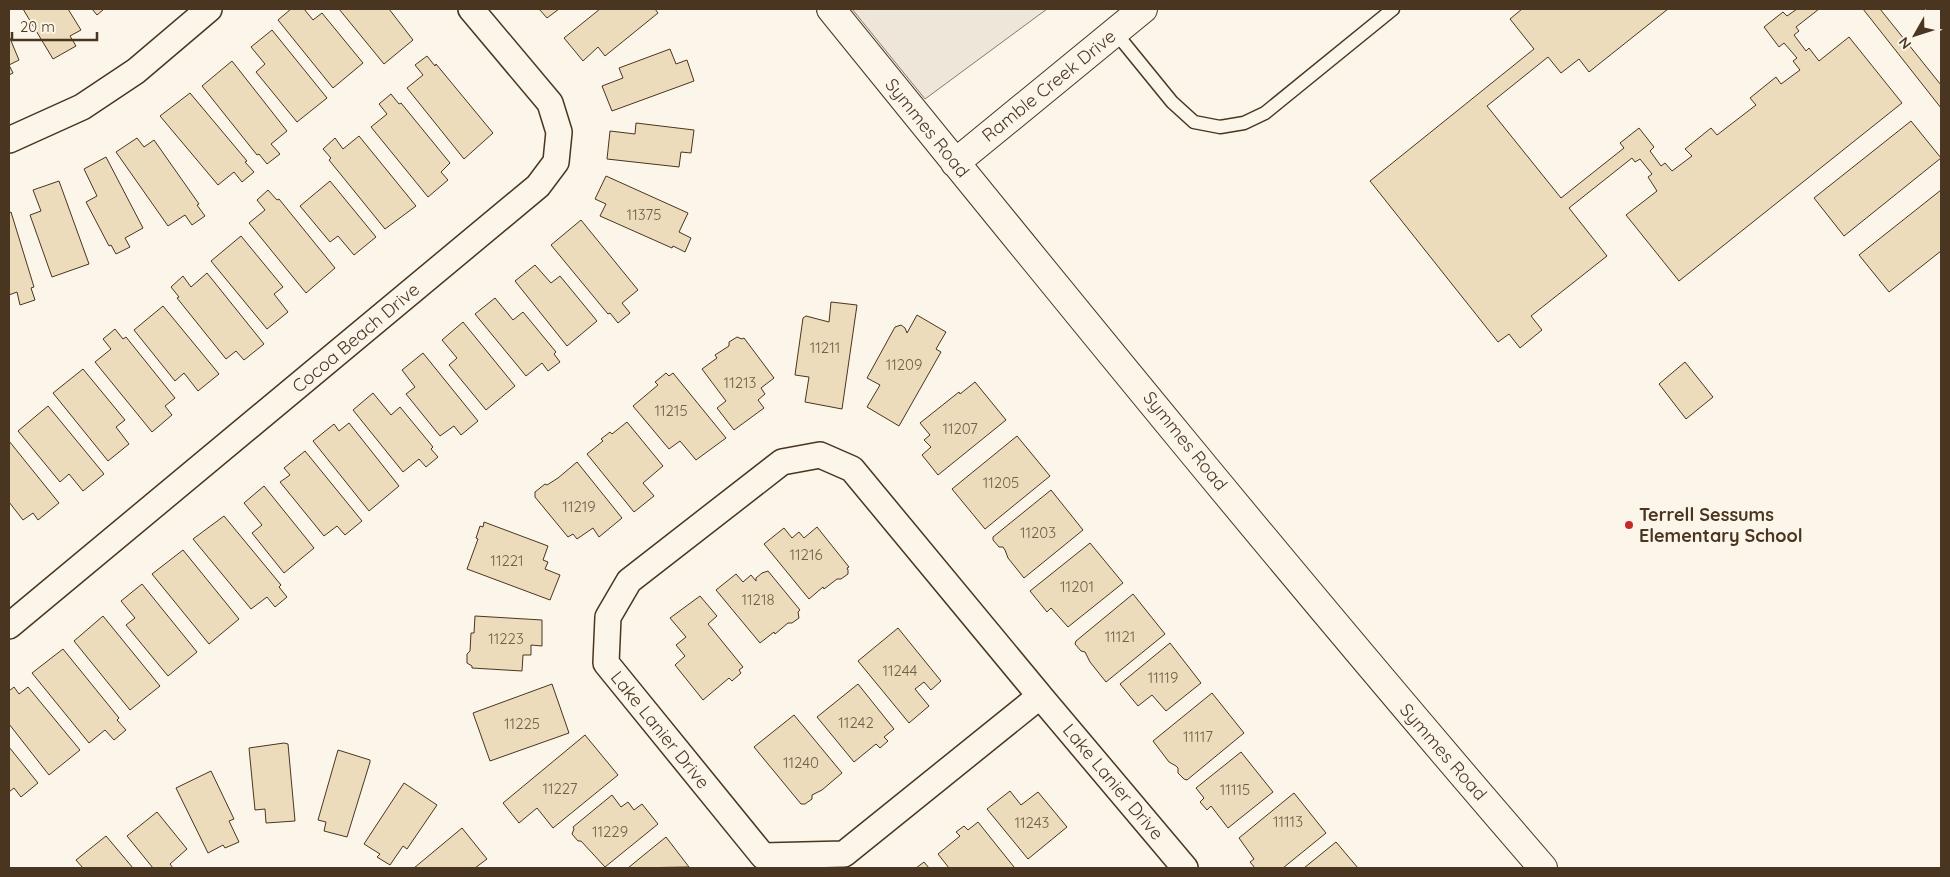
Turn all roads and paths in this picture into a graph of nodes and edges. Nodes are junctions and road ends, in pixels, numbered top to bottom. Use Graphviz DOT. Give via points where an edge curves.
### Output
graph roads {
  1 [pos="209,9"];
  2 [pos="471,9"];
  3 [pos="831,9"];
  4 [pos="1143,9"];
  5 [pos="1393,9"];
  6 [pos="1115,32"];
  7 [pos="9,140"];
  8 [pos="955,163"];
  9 [pos="9,626"];
  10 [pos="1040,696"];
  11 [pos="1185,868"];
  12 [pos="1544,868"];
  1 -- 7 [label="street" via="136,71 82,107"];
  2 -- 9 [label="street, Cocoa Beach Drive" via="550,102 560,132 556,162 552,168 538,186"];
  3 -- 8 [label="street, Symmes Road"];
  4 -- 6 [label="street, Ramble Creek Drive"];
  5 -- 6 [label="lane" via="1265,113 1244,123 1220,127 1194,122"];
  6 -- 8 [label="street, Ramble Creek Drive"];
  8 -- 12 [label="street, Symmes Road" via="1408,713"];
  10 -- 10 [label="street, Lake Lanier Drive" via="852,469 820,455 782,462 629,581 608,617 606,663 763,856 844,854"];
  10 -- 11 [label="street, Lake Lanier Drive"];
}
